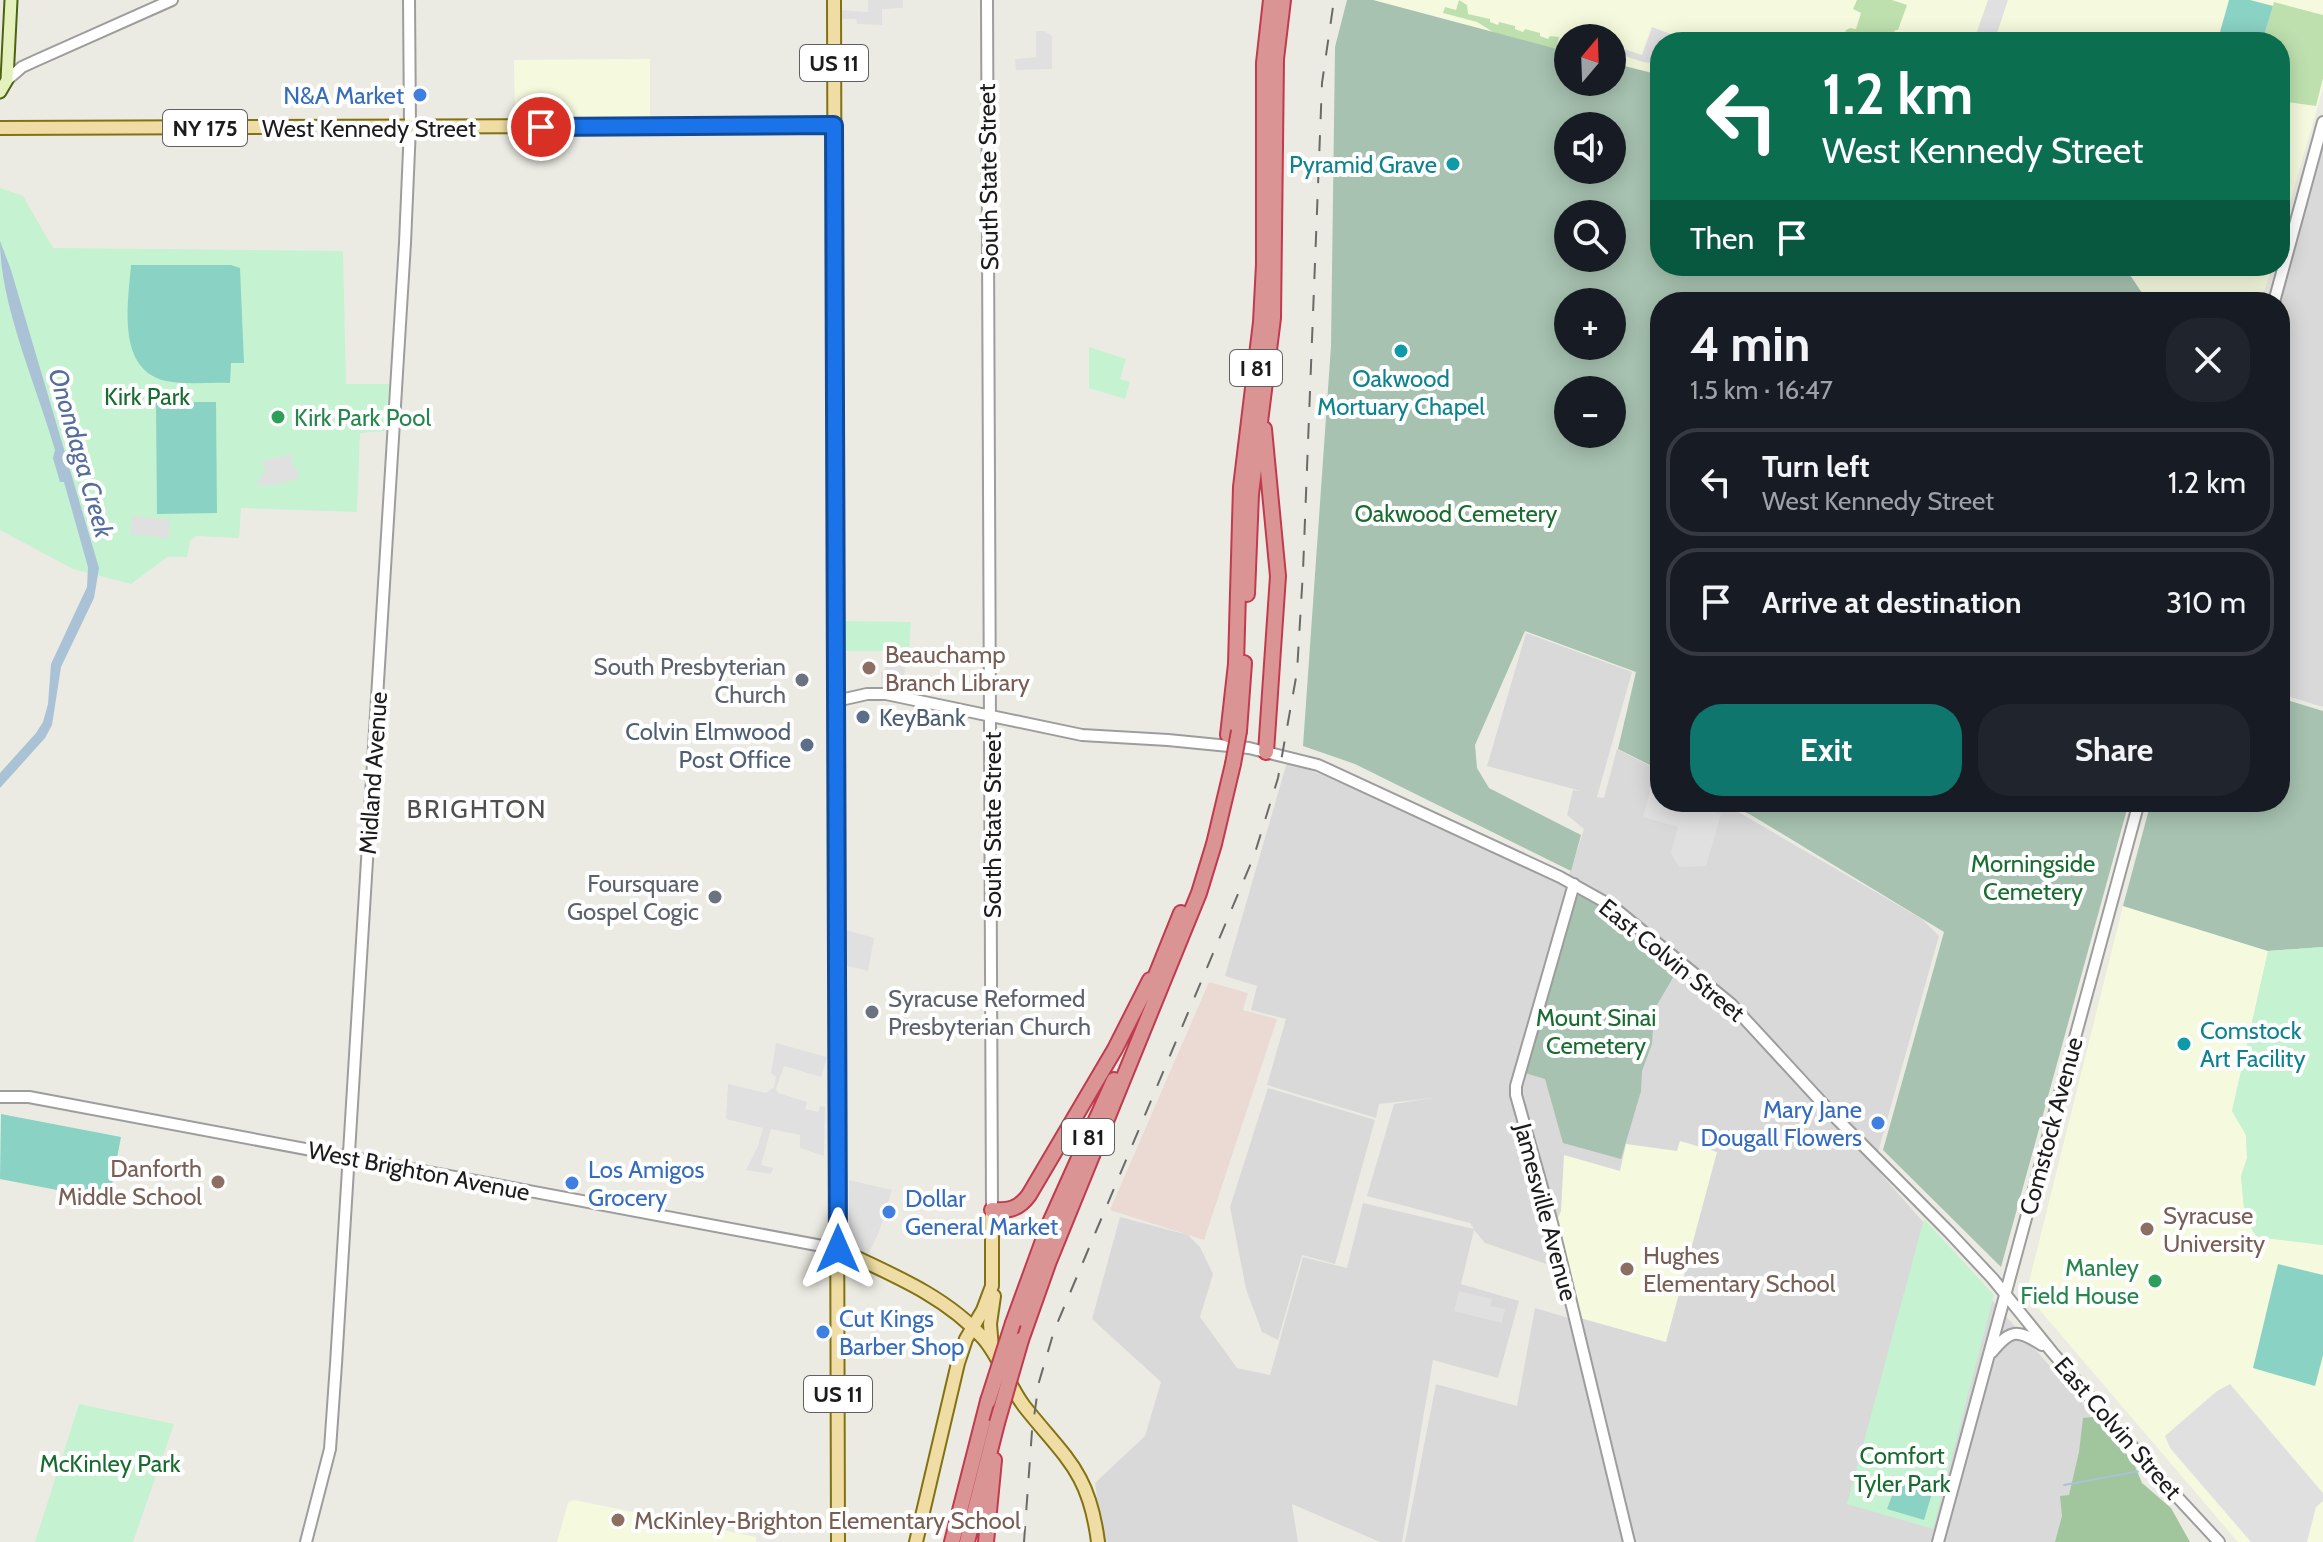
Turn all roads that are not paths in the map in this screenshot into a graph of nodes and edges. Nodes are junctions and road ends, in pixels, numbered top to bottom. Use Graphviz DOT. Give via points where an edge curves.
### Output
graph roads {
  1 [pos="11,0"];
  2 [pos="172,0"];
  3 [pos="409,0"];
  4 [pos="834,0"];
  5 [pos="987,0"];
  6 [pos="1271,0"];
  7 [pos="1283,0"];
  8 [pos="8,74"];
  9 [pos="0,92"];
  10 [pos="2323,122"];
  11 [pos="834,125"];
  12 [pos="410,127"];
  13 [pos="0,128"];
  14 [pos="2290,243"];
  15 [pos="1261,411"];
  16 [pos="836,701"];
  17 [pos="992,717"];
  18 [pos="1233,733"];
  19 [pos="1266,752"];
  20 [pos="1229,759"];
  21 [pos="2136,812"];
  22 [pos="1574,884"];
  23 [pos="1165,951"];
  24 [pos="0,1097"];
  25 [pos="349,1157"];
  26 [pos="992,1210"];
  27 [pos="838,1249"];
  28 [pos="993,1276"];
  29 [pos="2005,1294"];
  30 [pos="972,1327"];
  31 [pos="984,1339"];
  32 [pos="961,1351"];
  33 [pos="992,1351"];
  34 [pos="2052,1352"];
  35 [pos="1988,1356"];
  36 [pos="997,1423"];
  37 [pos="306,1542"];
  38 [pos="838,1542"];
  39 [pos="916,1542"];
  40 [pos="952,1542"];
  41 [pos="967,1542"];
  42 [pos="986,1542"];
  43 [pos="1098,1542"];
  44 [pos="1629,1542"];
  45 [pos="1938,1542"];
  46 [pos="2219,1542"];
  1 -- 8 [label="main road"];
  2 -- 8 [label="street"];
  3 -- 12 [label="street, Midland Avenue"];
  4 -- 11 [label="main road, US 11"];
  5 -- 17 [label="street, South State Street"];
  6 -- 18 [label="highway, I 81" via="1264,63 1261,322 1241,487"];
  7 -- 15 [label="highway, I 81" via="1276,59 1273,318"];
  8 -- 9 [label="main road"];
  10 -- 14 [label="street"];
  11 -- 12 [label="main road, West Kennedy Street / NY 175"];
  11 -- 16 [label="main road, US 11"];
  12 -- 13 [label="main road, West Kennedy Street / NY 175"];
  12 -- 25 [label="street, Midland Avenue"];
  15 -- 18 [label="highway, I 81" via="1251,494 1243,690"];
  15 -- 19 [label="highway" via="1278,576"];
  16 -- 17 [label="street, East Colvin Street" via="886,694"];
  16 -- 27 [label="main road, US 11"];
  17 -- 19 [label="street, East Colvin Street" via="1111,739"];
  17 -- 26 [label="street, South State Street"];
  18 -- 20 [label="highway, I 81"];
  19 -- 22 [label="street, East Colvin Street" via="1354,780"];
  20 -- 23 [label="highway, I 81" via="1199,867"];
  20 -- 36 [label="highway, I 81, bridge" via="1199,893 1049,1261"];
  21 -- 29 [label="street, Comstock Avenue"];
  22 -- 29 [label="street, East Colvin Street" via="1632,920 1731,1004"];
  22 -- 44 [label="street, Jamesville Avenue" via="1516,1095"];
  23 -- 26 [label="highway" via="1115,1049 1029,1195 1015,1208"];
  23 -- 40 [label="highway, I 81, bridge" via="1013,1323"];
  24 -- 25 [label="street, West Brighton Avenue" via="29,1097"];
  25 -- 27 [label="street, West Brighton Avenue"];
  25 -- 37 [label="street, Midland Avenue" via="330,1449"];
  26 -- 28 [label="main road, South State Street"];
  27 -- 30 [label="main road" via="915,1286"];
  27 -- 38 [label="main road, US 11"];
  28 -- 30 [label="main road, South State Street" via="989,1298"];
  28 -- 33 [label="main road"];
  29 -- 34 [label="street, East Colvin Street"];
  29 -- 35 [label="street, Comstock Avenue"];
  30 -- 31 [label="main road"];
  30 -- 32 [label="main road, South State Street"];
  31 -- 32 [label="main road"];
  31 -- 33 [label="main road"];
  32 -- 39 [label="main road, South State Street"];
  33 -- 43 [label="main road" via="1023,1405 1080,1475"];
  34 -- 35 [label="street" via="2019,1333 2006,1336"];
  34 -- 46 [label="street, East Colvin Street"];
  35 -- 45 [label="street, Comstock Avenue"];
  36 -- 41 [label="highway, I 81"];
  36 -- 42 [label="highway"];
}
